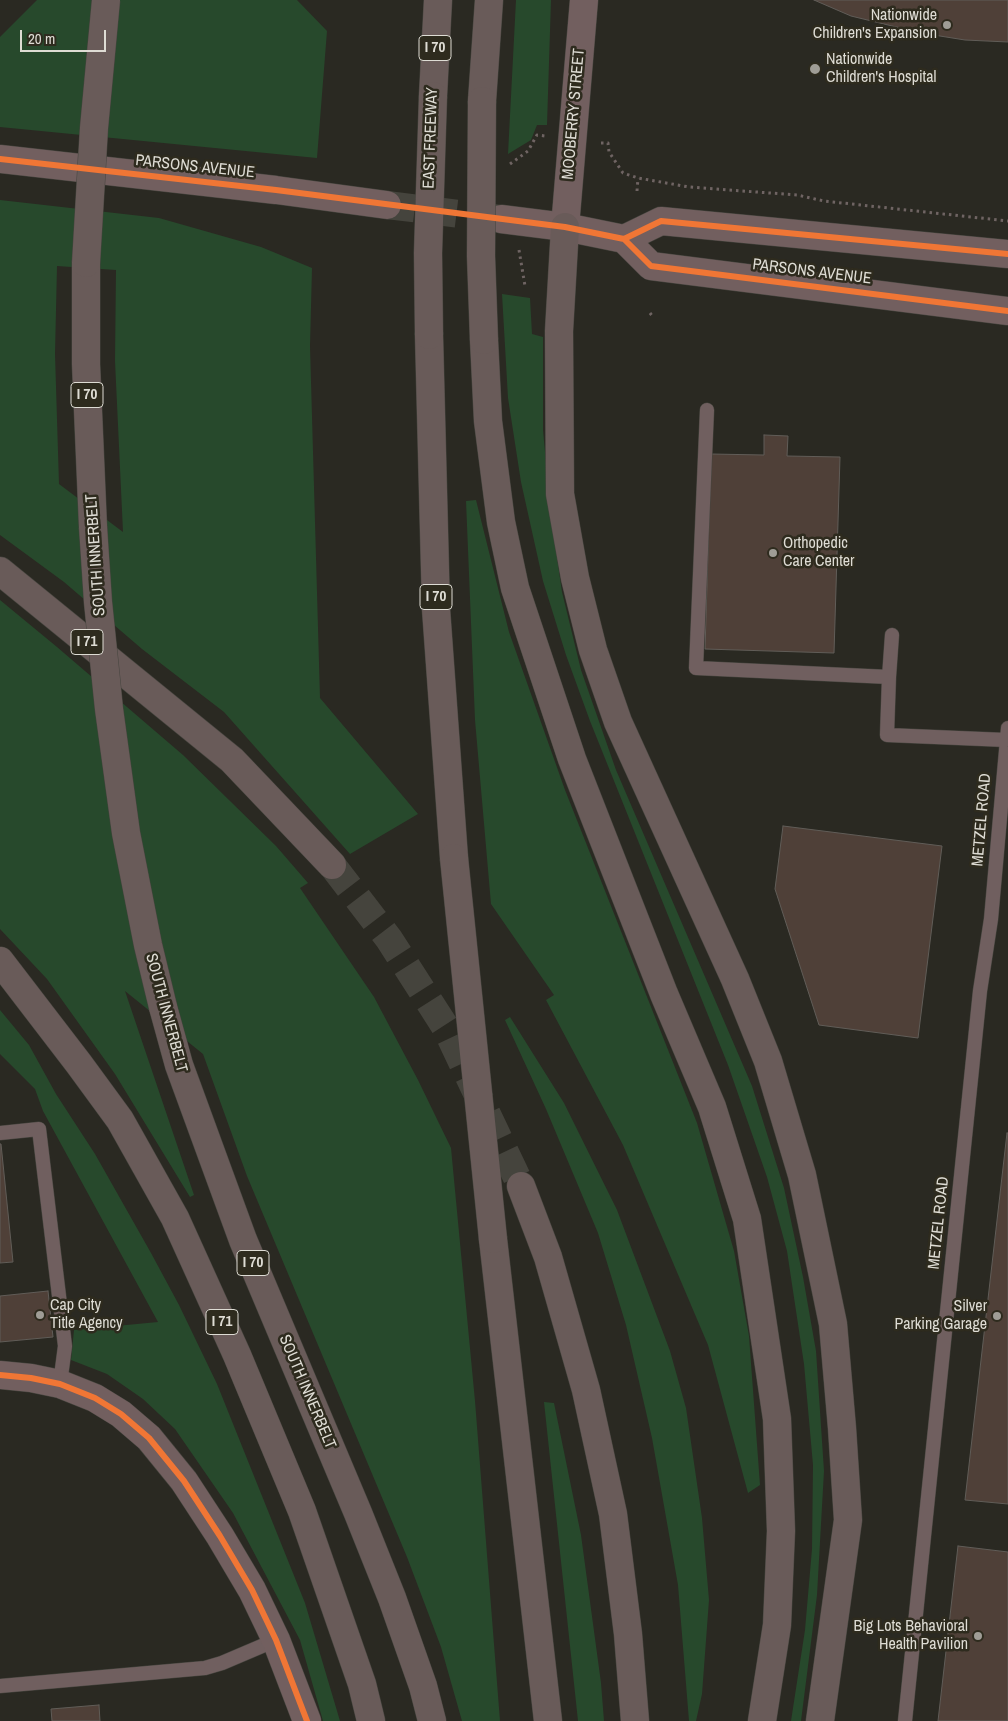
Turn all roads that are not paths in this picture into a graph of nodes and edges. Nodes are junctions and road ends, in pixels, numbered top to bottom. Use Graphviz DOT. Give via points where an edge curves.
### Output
graph roads {
  1 [pos="106,0"];
  2 [pos="438,0"];
  3 [pos="489,0"];
  4 [pos="584,0"];
  5 [pos="0,159"];
  6 [pos="387,205"];
  7 [pos="508,220"];
  8 [pos="565,227"];
  9 [pos="624,239"];
  10 [pos="1008,254"];
  11 [pos="1008,310"];
  12 [pos="707,410"];
  13 [pos="0,571"];
  14 [pos="892,635"];
  15 [pos="889,677"];
  16 [pos="1007,734"];
  17 [pos="332,865"];
  18 [pos="0,961"];
  19 [pos="0,1133"];
  20 [pos="521,1186"];
  21 [pos="0,1375"];
  22 [pos="60,1384"];
  23 [pos="276,1640"];
  24 [pos="0,1686"];
  25 [pos="307,1721"];
  26 [pos="372,1721"];
  27 [pos="432,1721"];
  28 [pos="548,1721"];
  29 [pos="635,1721"];
  30 [pos="762,1721"];
  31 [pos="820,1721"];
  32 [pos="905,1721"];
  1 -- 27 [label="highway, SOUTH INNERBELT / I 70, bridge" via="86,263 86,364 98,602 126,833 148,945 179,1065 243,1240 365,1530 423,1686"];
  2 -- 28 [label="highway, EAST FREEWAY / I 70, bridge" via="428,253 436,609 454,858 493,1240"];
  3 -- 30 [label="highway, bridge" via="482,101 480,256 488,420 501,522 515,588 572,759 712,1107 747,1219 777,1419 781,1531 777,1625"];
  4 -- 8 [label="street, MOOBERRY STREET"];
  5 -- 6 [label="street, PARSONS AVENUE"];
  7 -- 8 [label="street"];
  8 -- 9 [label="street"];
  8 -- 31 [label="highway" via="559,331 560,494 575,578 593,650 618,722 735,978 768,1061 802,1175 832,1324 848,1520"];
  9 -- 10 [label="street" via="661,221"];
  9 -- 11 [label="street, PARSONS AVENUE" via="651,266"];
  12 -- 15 [label="lane" via="696,668"];
  13 -- 17 [label="highway, I 71 / I 71" via="232,760"];
  14 -- 15 [label="lane"];
  15 -- 16 [label="lane" via="887,735"];
  16 -- 32 [label="lane, METZEL ROAD" via="992,919 979,1001"];
  18 -- 26 [label="highway, I 71" via="120,1120 175,1218 302,1512"];
  19 -- 22 [label="lane" via="39,1129 64,1346"];
  20 -- 29 [label="highway" via="548,1257 586,1390 609,1495 628,1634"];
  21 -- 22 [label="street"];
  22 -- 23 [label="street" via="95,1398 121,1414 149,1438 184,1481 220,1536 252,1590"];
  23 -- 24 [label="lane" via="222,1664 205,1668"];
  23 -- 25 [label="street"];
}
